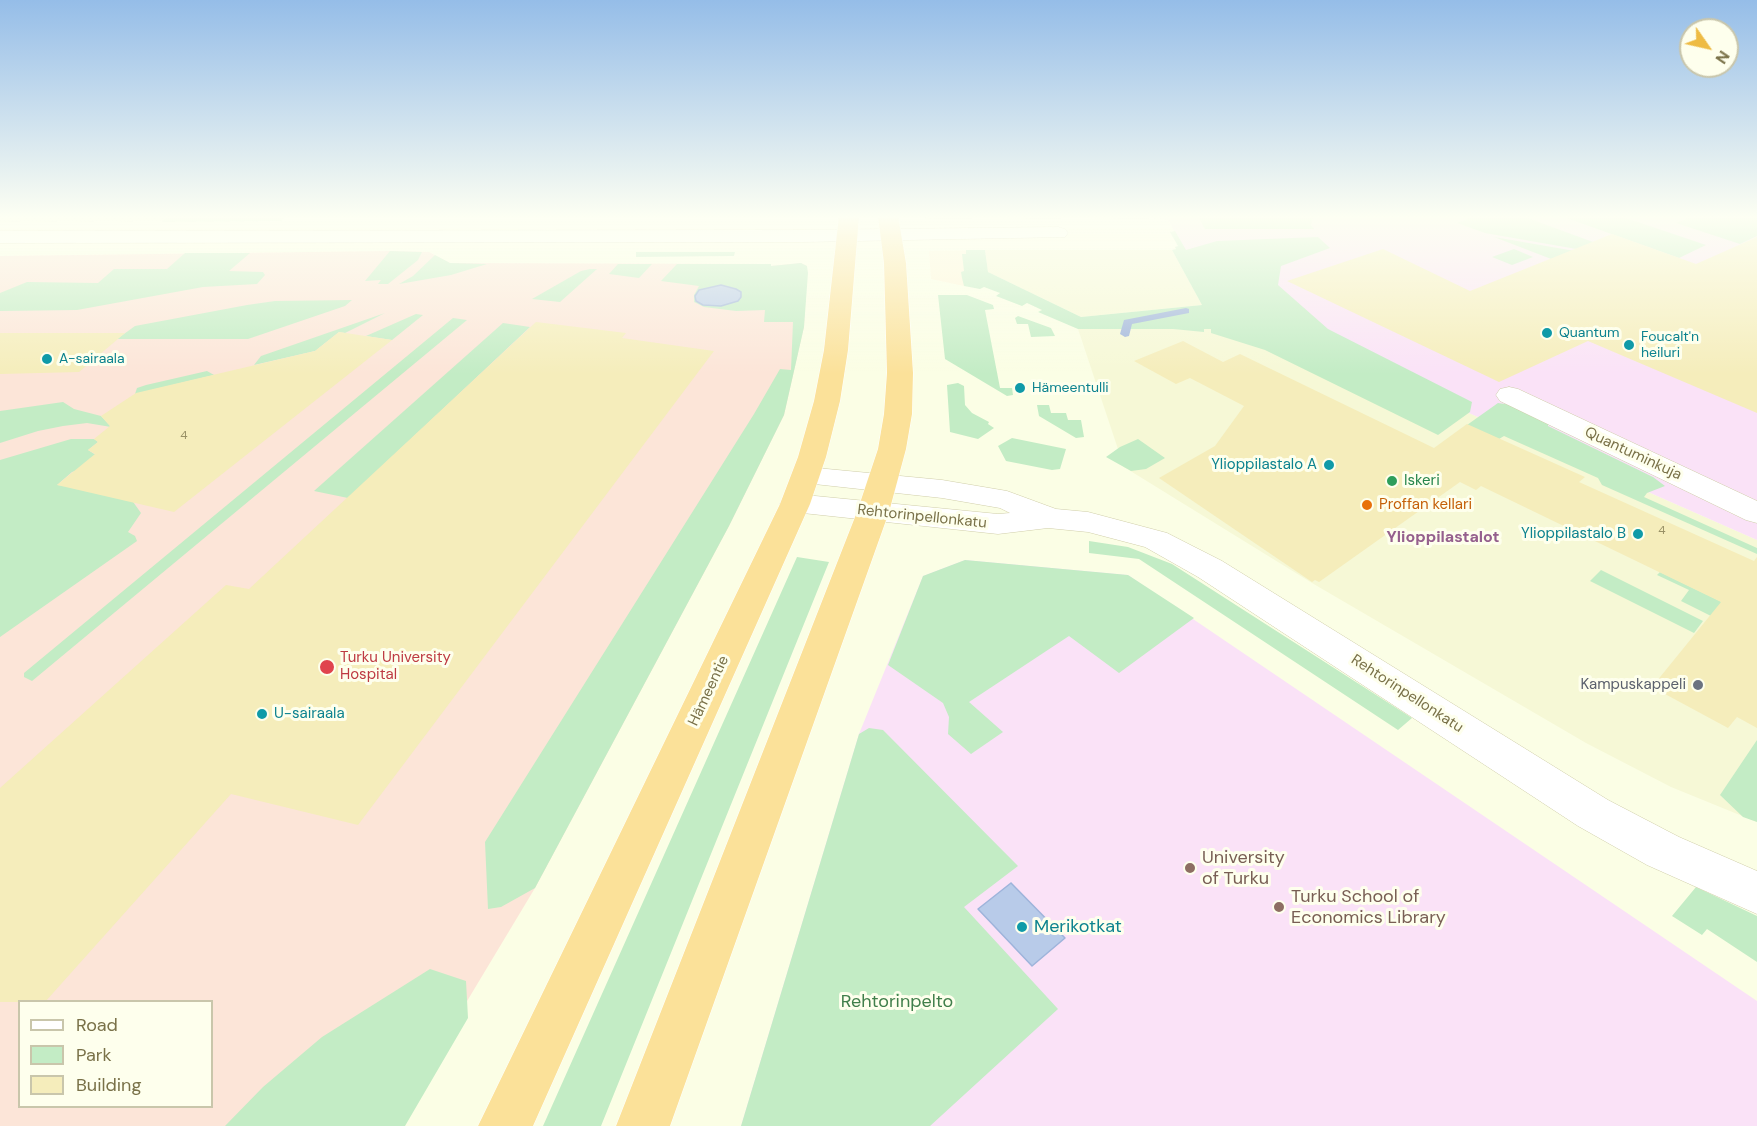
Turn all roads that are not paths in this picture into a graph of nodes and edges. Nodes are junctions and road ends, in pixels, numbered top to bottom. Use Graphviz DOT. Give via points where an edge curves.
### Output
graph roads {
  1 [pos="844,269"];
  2 [pos="895,269"];
  3 [pos="1509,395"];
  4 [pos="801,490"];
  5 [pos="877,497"];
  6 [pos="1757,513"];
  7 [pos="1757,893"];
  8 [pos="505,1126"];
  9 [pos="643,1126"];
  1 -- 4 [label="highway, Hämeentie" via="827,401"];
  2 -- 5 [label="highway" via="899,393 892,449"];
  3 -- 6 [label="street, Quantuminkuja"];
  4 -- 5 [label="street, Rehtorinpellonkatu"];
  4 -- 8 [label="highway, Hämeentie"];
  5 -- 7 [label="street, Rehtorinpellonkatu" via="998,524 1048,518 1088,522 1156,540 1593,813 1663,851"];
  5 -- 9 [label="highway"];
}
